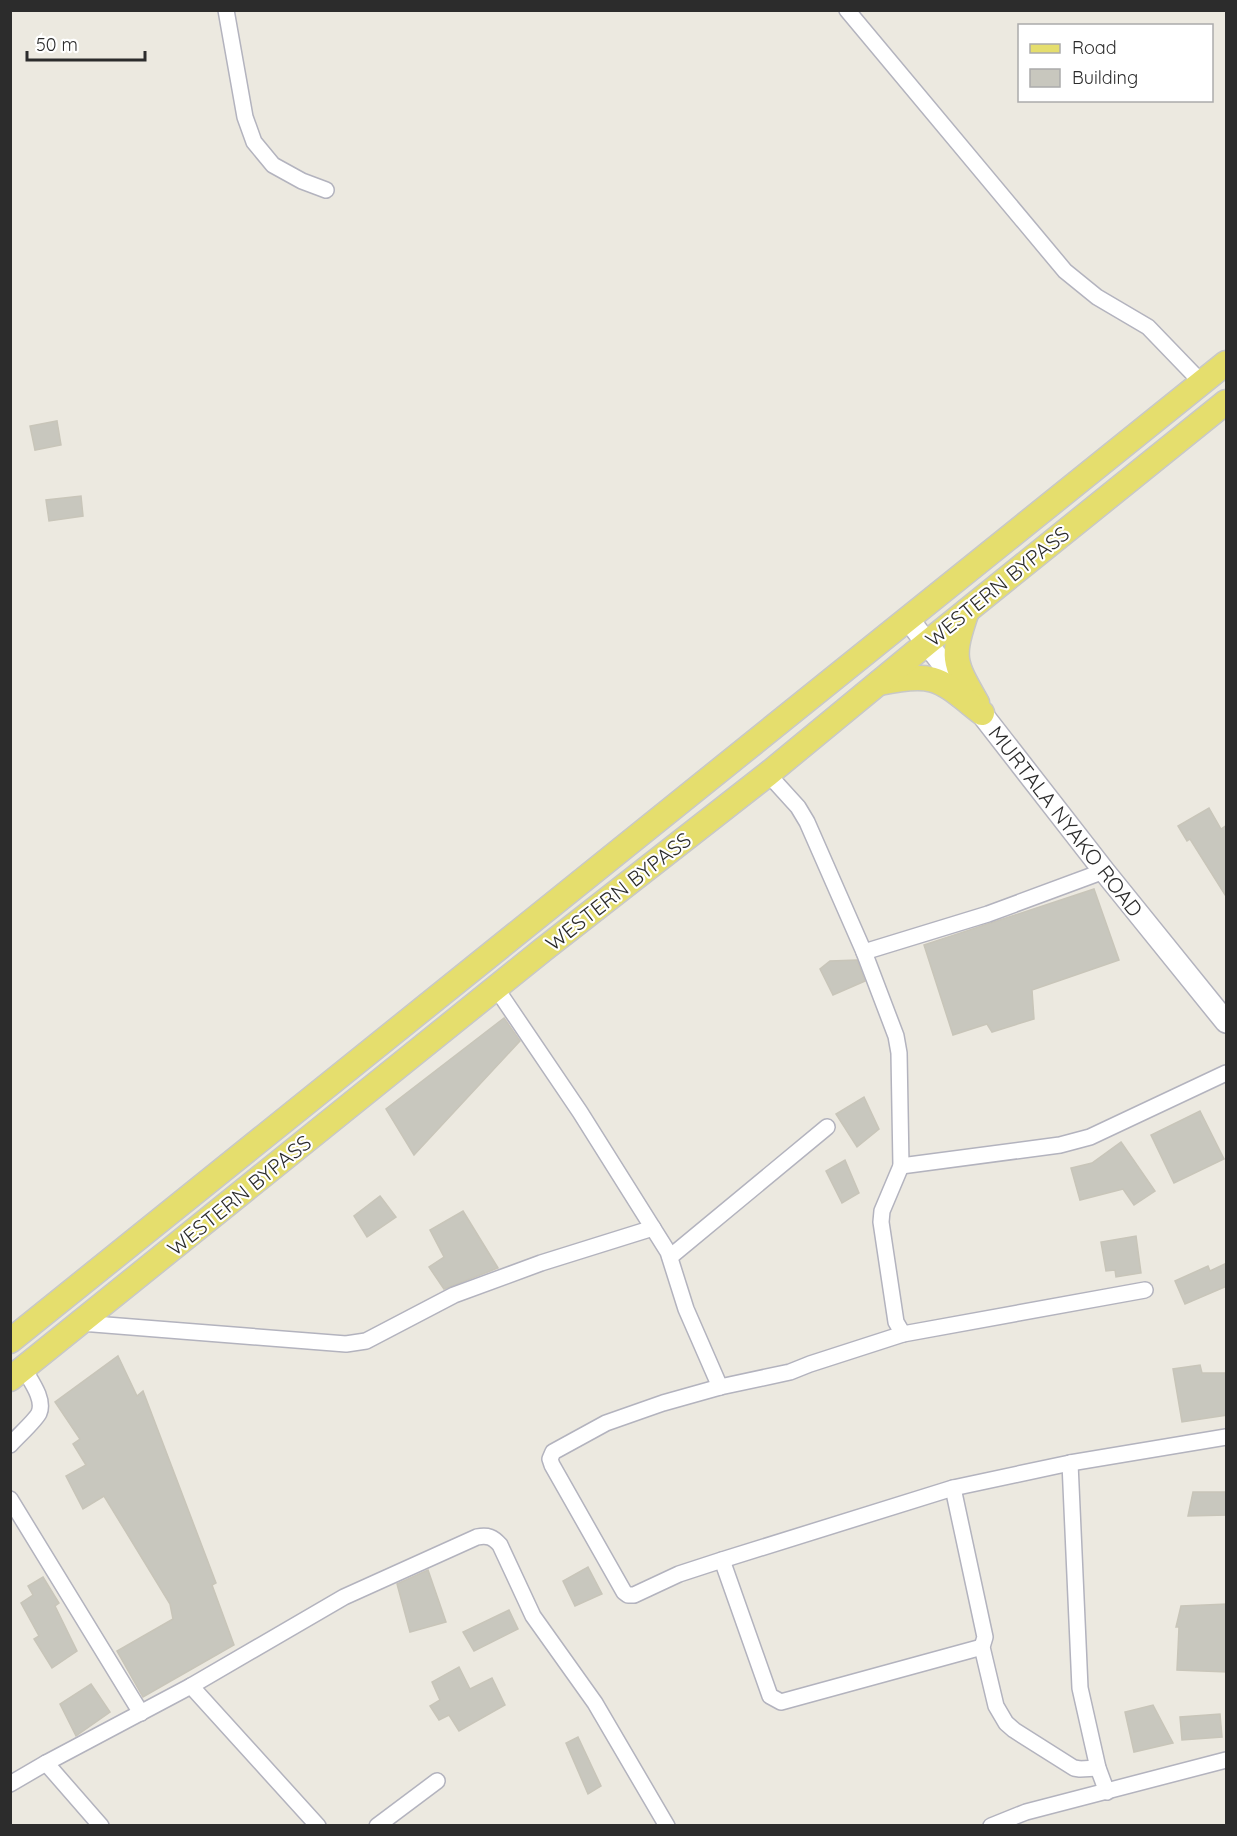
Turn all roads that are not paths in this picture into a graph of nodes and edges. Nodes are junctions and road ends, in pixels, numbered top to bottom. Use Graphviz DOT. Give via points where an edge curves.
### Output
graph roads {
  1 [pos="226,10"];
  2 [pos="847,10"];
  3 [pos="326,190"];
  4 [pos="1227,363"];
  5 [pos="1202,383"];
  6 [pos="1227,402"];
  7 [pos="967,611"];
  8 [pos="908,620"];
  9 [pos="927,643"];
  10 [pos="878,684"];
  11 [pos="982,713"];
  12 [pos="768,774"];
  13 [pos="1104,871"];
  14 [pos="864,952"];
  15 [pos="496,988"];
  16 [pos="1227,1022"];
  17 [pos="1227,1073"];
  18 [pos="827,1128"];
  19 [pos="901,1166"];
  20 [pos="653,1228"];
  21 [pos="670,1257"];
  22 [pos="1145,1290"];
  23 [pos="81,1323"];
  24 [pos="903,1334"];
  25 [pos="10,1341"];
  26 [pos="17,1374"];
  27 [pos="720,1387"];
  28 [pos="1227,1437"];
  29 [pos="10,1445"];
  30 [pos="1070,1463"];
  31 [pos="953,1488"];
  32 [pos="10,1499"];
  33 [pos="722,1560"];
  34 [pos="982,1647"];
  35 [pos="191,1686"];
  36 [pos="141,1713"];
  37 [pos="1227,1760"];
  38 [pos="46,1763"];
  39 [pos="1098,1768"];
  40 [pos="437,1781"];
  41 [pos="10,1784"];
  42 [pos="1107,1792"];
  43 [pos="101,1826"];
  44 [pos="318,1826"];
  45 [pos="377,1826"];
  46 [pos="667,1826"];
  47 [pos="991,1826"];
  1 -- 3 [label="street" via="245,117 254,142 273,165"];
  2 -- 5 [label="street" via="1065,271 1096,297 1148,327"];
  4 -- 5 [label="main road, WESTERN BYPASS"];
  5 -- 8 [label="main road, WESTERN BYPASS"];
  6 -- 7 [label="main road, WESTERN BYPASS"];
  7 -- 9 [label="main road, WESTERN BYPASS"];
  7 -- 11 [label="main road" via="957,640 957,664"];
  8 -- 9 [label="street, MURTALA NYAKO ROAD"];
  8 -- 25 [label="main road, WESTERN BYPASS"];
  9 -- 10 [label="main road, WESTERN BYPASS"];
  9 -- 11 [label="street, MURTALA NYAKO ROAD"];
  10 -- 11 [label="main road" via="914,677 937,680"];
  10 -- 12 [label="main road, WESTERN BYPASS"];
  11 -- 13 [label="street, MURTALA NYAKO ROAD"];
  12 -- 14 [label="street" via="807,822"];
  12 -- 15 [label="main road, WESTERN BYPASS"];
  13 -- 14 [label="street" via="988,914"];
  13 -- 16 [label="street, MURTALA NYAKO ROAD"];
  14 -- 19 [label="street" via="898,1045"];
  15 -- 20 [label="street"];
  15 -- 23 [label="main road, WESTERN BYPASS"];
  17 -- 19 [label="street" via="1074,1142"];
  18 -- 21 [label="street"];
  19 -- 24 [label="street" via="881,1222 896,1322"];
  20 -- 21 [label="street"];
  20 -- 23 [label="street" via="454,1295 357,1343"];
  21 -- 27 [label="street"];
  22 -- 24 [label="street"];
  23 -- 26 [label="main road, WESTERN BYPASS"];
  24 -- 27 [label="street" via="790,1372"];
  26 -- 29 [label="street" via="38,1395 40,1404 39,1413"];
  27 -- 33 [label="street" via="606,1422 553,1452 550,1459 628,1595 634,1596 679,1574"];
  28 -- 30 [label="street"];
  30 -- 31 [label="street"];
  30 -- 39 [label="street" via="1080,1688"];
  31 -- 33 [label="street"];
  31 -- 34 [label="street" via="985,1636"];
  32 -- 36 [label="street"];
  33 -- 34 [label="street" via="770,1696 782,1702"];
  34 -- 39 [label="street" via="996,1706 1006,1723 1074,1768"];
  35 -- 36 [label="street"];
  35 -- 44 [label="street"];
  35 -- 46 [label="street" via="344,1597 486,1535 500,1545 533,1616 595,1703"];
  36 -- 38 [label="street"];
  37 -- 42 [label="street"];
  38 -- 41 [label="street"];
  38 -- 43 [label="street"];
  39 -- 42 [label="street"];
  40 -- 45 [label="street"];
  42 -- 47 [label="street" via="1016,1815"];
}
